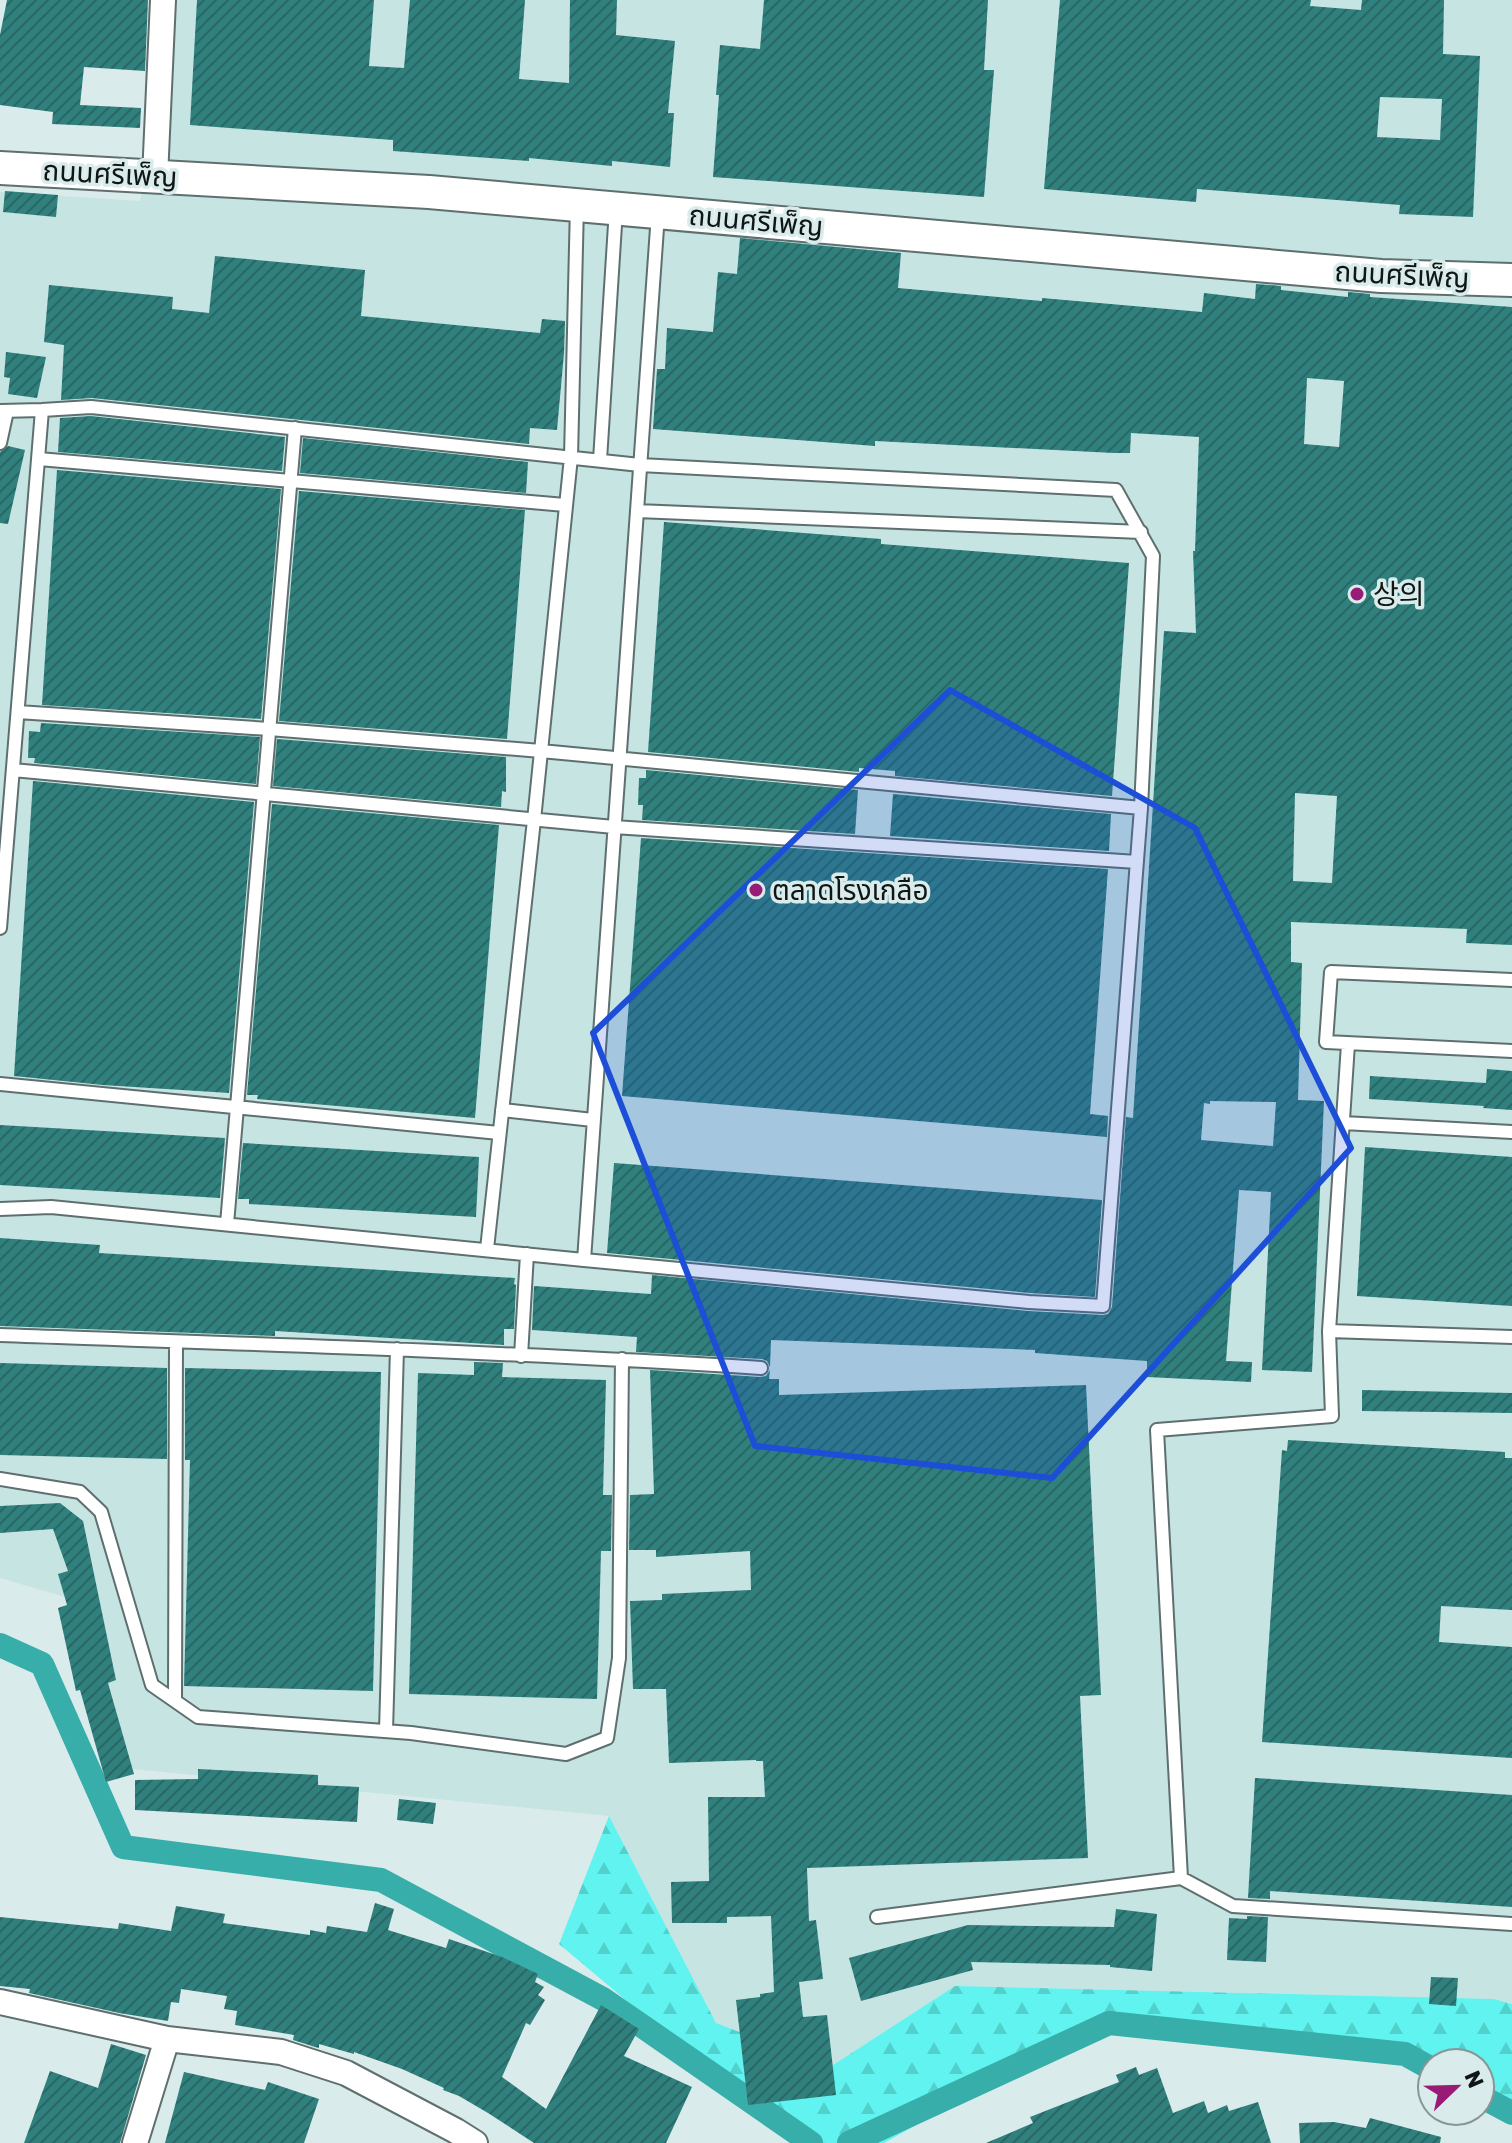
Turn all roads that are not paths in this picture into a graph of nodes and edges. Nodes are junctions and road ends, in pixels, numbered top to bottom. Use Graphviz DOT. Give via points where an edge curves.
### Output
graph roads {
  1 [pos="163,0"];
  2 [pos="0,168"];
  3 [pos="155,177"];
  4 [pos="577,205"];
  5 [pos="616,209"];
  6 [pos="658,212"];
  7 [pos="1512,280"];
  8 [pos="42,410"];
  9 [pos="4,411"];
  10 [pos="295,428"];
  11 [pos="0,443"];
  12 [pos="571,457"];
  13 [pos="39,459"];
  14 [pos="600,460"];
  15 [pos="640,465"];
  16 [pos="290,482"];
  17 [pos="565,505"];
  18 [pos="637,511"];
  19 [pos="1141,532"];
  20 [pos="18,712"];
  21 [pos="269,729"];
  22 [pos="541,751"];
  23 [pos="619,759"];
  24 [pos="13,770"];
  25 [pos="264,794"];
  26 [pos="1141,808"];
  27 [pos="534,820"];
  28 [pos="614,827"];
  29 [pos="1137,862"];
  30 [pos="0,928"];
  31 [pos="1512,980"];
  32 [pos="1348,1044"];
  33 [pos="1512,1051"];
  34 [pos="0,1084"];
  35 [pos="238,1107"];
  36 [pos="502,1110"];
  37 [pos="593,1120"];
  38 [pos="1343,1123"];
  39 [pos="1512,1132"];
  40 [pos="499,1133"];
  41 [pos="0,1209"];
  42 [pos="227,1224"];
  43 [pos="487,1249"];
  44 [pos="527,1254"];
  45 [pos="584,1260"];
  46 [pos="1329,1331"];
  47 [pos="0,1335"];
  48 [pos="1512,1337"];
  49 [pos="176,1342"];
  50 [pos="397,1349"];
  51 [pos="521,1356"];
  52 [pos="622,1359"];
  53 [pos="761,1368"];
  54 [pos="0,1479"];
  55 [pos="175,1700"];
  56 [pos="386,1731"];
  57 [pos="1181,1878"];
  58 [pos="877,1917"];
  59 [pos="1512,1924"];
  60 [pos="0,2002"];
  61 [pos="167,2039"];
  62 [pos="135,2143"];
  63 [pos="475,2143"];
  1 -- 3 [label="street"];
  2 -- 3 [label="main road, ถนนศรีเพ็ญ"];
  3 -- 4 [label="main road, ถนนศรีเพ็ญ"];
  4 -- 5 [label="main road, ถนนศรีเพ็ญ"];
  4 -- 12 [label="lane"];
  5 -- 6 [label="main road, ถนนศรีเพ็ญ"];
  5 -- 14 [label="lane"];
  6 -- 7 [label="main road, ถนนศรีเพ็ญ" via="1381,276"];
  6 -- 15 [label="lane"];
  8 -- 9 [label="lane"];
  8 -- 10 [label="lane" via="91,407"];
  8 -- 13 [label="lane"];
  9 -- 11 [label="lane"];
  10 -- 12 [label="lane"];
  10 -- 16 [label="lane"];
  12 -- 14 [label="lane"];
  12 -- 17 [label="lane"];
  13 -- 16 [label="lane"];
  13 -- 20 [label="lane"];
  14 -- 15 [label="lane"];
  15 -- 18 [label="lane"];
  15 -- 19 [label="lane" via="1116,490"];
  16 -- 17 [label="lane"];
  16 -- 21 [label="lane"];
  17 -- 22 [label="lane"];
  18 -- 19 [label="lane"];
  18 -- 23 [label="lane"];
  19 -- 26 [label="lane" via="1153,556"];
  20 -- 21 [label="lane"];
  20 -- 24 [label="lane"];
  21 -- 22 [label="lane"];
  21 -- 25 [label="lane"];
  22 -- 23 [label="lane"];
  22 -- 27 [label="lane"];
  23 -- 26 [label="lane"];
  23 -- 28 [label="lane"];
  24 -- 25 [label="lane"];
  24 -- 30 [label="lane"];
  25 -- 27 [label="lane"];
  25 -- 35 [label="lane"];
  26 -- 29 [label="lane"];
  27 -- 28 [label="lane"];
  27 -- 36 [label="lane"];
  28 -- 29 [label="lane"];
  28 -- 37 [label="lane"];
  29 -- 45 [label="lane" via="1103,1306"];
  31 -- 32 [label="lane" via="1331,972 1326,1042"];
  32 -- 33 [label="lane"];
  32 -- 38 [label="lane"];
  34 -- 35 [label="lane"];
  35 -- 40 [label="lane"];
  35 -- 42 [label="lane"];
  36 -- 37 [label="lane"];
  36 -- 40 [label="lane"];
  37 -- 45 [label="lane"];
  38 -- 39 [label="lane"];
  38 -- 46 [label="lane"];
  40 -- 43 [label="lane"];
  41 -- 42 [label="lane" via="51,1207"];
  42 -- 43 [label="lane"];
  43 -- 44 [label="lane"];
  44 -- 45 [label="lane"];
  44 -- 51 [label="lane"];
  46 -- 48 [label="lane"];
  46 -- 57 [label="lane" via="1332,1416 1157,1430"];
  47 -- 49 [label="lane"];
  49 -- 50 [label="lane"];
  49 -- 55 [label="lane"];
  50 -- 51 [label="lane"];
  50 -- 56 [label="lane"];
  51 -- 52 [label="lane"];
  52 -- 53 [label="lane"];
  52 -- 56 [label="lane" via="619,1658 607,1738 566,1754"];
  54 -- 55 [label="lane" via="80,1492 101,1512 152,1685"];
  55 -- 56 [label="lane" via="198,1717"];
  57 -- 58 [label="lane"];
  57 -- 59 [label="lane" via="1233,1906"];
  60 -- 61 [label="street"];
  61 -- 62 [label="street"];
  61 -- 63 [label="street" via="281,2052 346,2073"];
}
